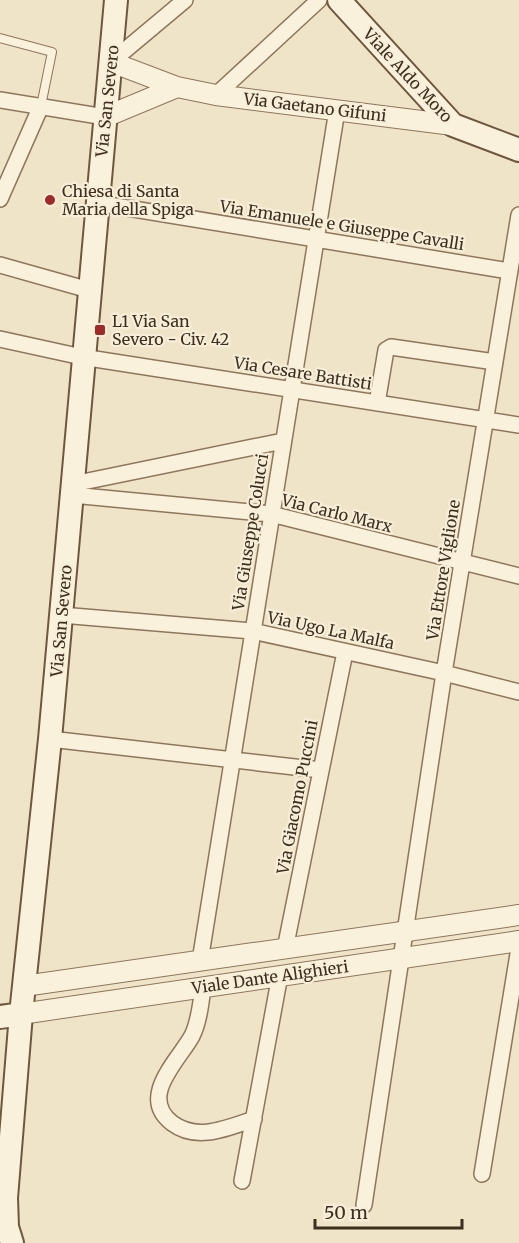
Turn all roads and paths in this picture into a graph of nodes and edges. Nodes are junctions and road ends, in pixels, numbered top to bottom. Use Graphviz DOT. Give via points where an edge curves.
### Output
graph roads {
  1 [pos="116,0"];
  2 [pos="185,0"];
  3 [pos="319,0"];
  4 [pos="339,0"];
  5 [pos="0,38"];
  6 [pos="111,62"];
  7 [pos="177,87"];
  8 [pos="216,95"];
  9 [pos="0,100"];
  10 [pos="41,106"];
  11 [pos="337,110"];
  12 [pos="105,117"];
  13 [pos="453,125"];
  14 [pos="519,150"];
  15 [pos="0,199"];
  16 [pos="97,203"];
  17 [pos="519,215"];
  18 [pos="315,240"];
  19 [pos="0,265"];
  20 [pos="509,271"];
  21 [pos="513,288"];
  22 [pos="89,290"];
  23 [pos="0,339"];
  24 [pos="82,357"];
  25 [pos="495,362"];
  26 [pos="291,389"];
  27 [pos="377,403"];
  28 [pos="486,420"];
  29 [pos="519,425"];
  30 [pos="283,441"];
  31 [pos="72,490"];
  32 [pos="271,514"];
  33 [pos="462,562"];
  34 [pos="519,576"];
  35 [pos="62,615"];
  36 [pos="252,631"];
  37 [pos="345,652"];
  38 [pos="444,673"];
  39 [pos="519,693"];
  40 [pos="50,739"];
  41 [pos="234,760"];
  42 [pos="321,770"];
  43 [pos="519,915"];
  44 [pos="404,931"];
  45 [pos="519,941"];
  46 [pos="519,948"];
  47 [pos="285,950"];
  48 [pos="400,958"];
  49 [pos="200,961"];
  50 [pos="280,975"];
  51 [pos="24,986"];
  52 [pos="203,987"];
  53 [pos="10,1015"];
  54 [pos="254,1119"];
  55 [pos="482,1174"];
  56 [pos="242,1182"];
  57 [pos="364,1205"];
  58 [pos="9,1242"];
  1 -- 6 [label="main road, Via San Severo"];
  2 -- 6 [label="street"];
  3 -- 8 [label="street"];
  4 -- 13 [label="main road, Viale Aldo Moro"];
  5 -- 10 [label="lane" via="52,52"];
  6 -- 7 [label="street, Via Gaetano Gifuni"];
  6 -- 12 [label="main road, Via San Severo"];
  7 -- 8 [label="street, Via Gaetano Gifuni"];
  7 -- 12 [label="street"];
  8 -- 11 [label="street, Via Gaetano Gifuni"];
  9 -- 10 [label="street"];
  10 -- 12 [label="street"];
  10 -- 15 [label="street"];
  11 -- 13 [label="street, Via Gaetano Gifuni"];
  11 -- 18 [label="street, Via Giuseppe Colucci"];
  12 -- 16 [label="main road, Via San Severo"];
  13 -- 14 [label="main road, Viale Aldo Moro"];
  16 -- 18 [label="street, Via Emanuele e Giuseppe Cavalli"];
  16 -- 22 [label="main road, Via San Severo"];
  17 -- 20 [label="street, Via Ettore Viglione"];
  18 -- 20 [label="street, Via Emanuele e Giuseppe Cavalli"];
  18 -- 26 [label="street, Via Giuseppe Colucci"];
  19 -- 22 [label="street"];
  20 -- 21 [label="street, Via Ettore Viglione"];
  21 -- 25 [label="street, Via Ettore Viglione"];
  22 -- 24 [label="main road, Via San Severo"];
  23 -- 24 [label="street, Via Cesare Battisti"];
  24 -- 26 [label="street, Via Cesare Battisti"];
  24 -- 31 [label="main road, Via San Severo"];
  25 -- 27 [label="street" via="391,347 386,350"];
  25 -- 28 [label="street, Via Ettore Viglione"];
  26 -- 27 [label="street, Via Cesare Battisti"];
  26 -- 30 [label="street, Via Giuseppe Colucci"];
  27 -- 28 [label="street, Via Cesare Battisti"];
  28 -- 29 [label="street, Via Cesare Battisti"];
  28 -- 33 [label="street, Via Ettore Viglione"];
  30 -- 31 [label="street"];
  30 -- 32 [label="street, Via Giuseppe Colucci"];
  31 -- 32 [label="street, Via Carlo Marx"];
  31 -- 35 [label="main road, Via San Severo"];
  32 -- 33 [label="street, Via Carlo Marx"];
  32 -- 36 [label="street, Via Giuseppe Colucci"];
  33 -- 34 [label="street, Via Carlo Marx"];
  33 -- 38 [label="street, Via Ettore Viglione"];
  35 -- 36 [label="street, Via Ugo La Malfa"];
  35 -- 40 [label="main road, Via San Severo"];
  36 -- 37 [label="street, Via Ugo La Malfa"];
  36 -- 41 [label="street, Via Giuseppe Colucci"];
  37 -- 38 [label="street, Via Ugo La Malfa"];
  37 -- 42 [label="street, Via Giacomo Puccini"];
  38 -- 39 [label="street, Via Ugo La Malfa"];
  38 -- 44 [label="street, Via Ettore Viglione"];
  40 -- 41 [label="street"];
  40 -- 51 [label="main road, Via San Severo"];
  41 -- 42 [label="street"];
  41 -- 49 [label="street, Via Giuseppe Colucci"];
  42 -- 47 [label="street, Via Giacomo Puccini"];
  43 -- 44 [label="street, Viale Dante Alighieri"];
  44 -- 47 [label="street, Viale Dante Alighieri"];
  44 -- 48 [label="street, Via Ettore Viglione"];
  45 -- 48 [label="street, Viale Dante Alighieri"];
  46 -- 55 [label="street"];
  47 -- 49 [label="street, Viale Dante Alighieri"];
  48 -- 50 [label="street, Viale Dante Alighieri"];
  48 -- 57 [label="street, Via Ettore Viglione"];
  49 -- 51 [label="street, Viale Dante Alighieri"];
  50 -- 52 [label="street, Viale Dante Alighieri"];
  50 -- 54 [label="street"];
  51 -- 53 [label="main road, Via San Severo"];
  52 -- 53 [label="street, Viale Dante Alighieri"];
  52 -- 54 [label="street" via="192,1035 168,1070 158,1097 163,1116 182,1131 198,1133 218,1132"];
  53 -- 58 [label="main road, Via San Severo" via="6,1198"];
  54 -- 56 [label="street"];
}
